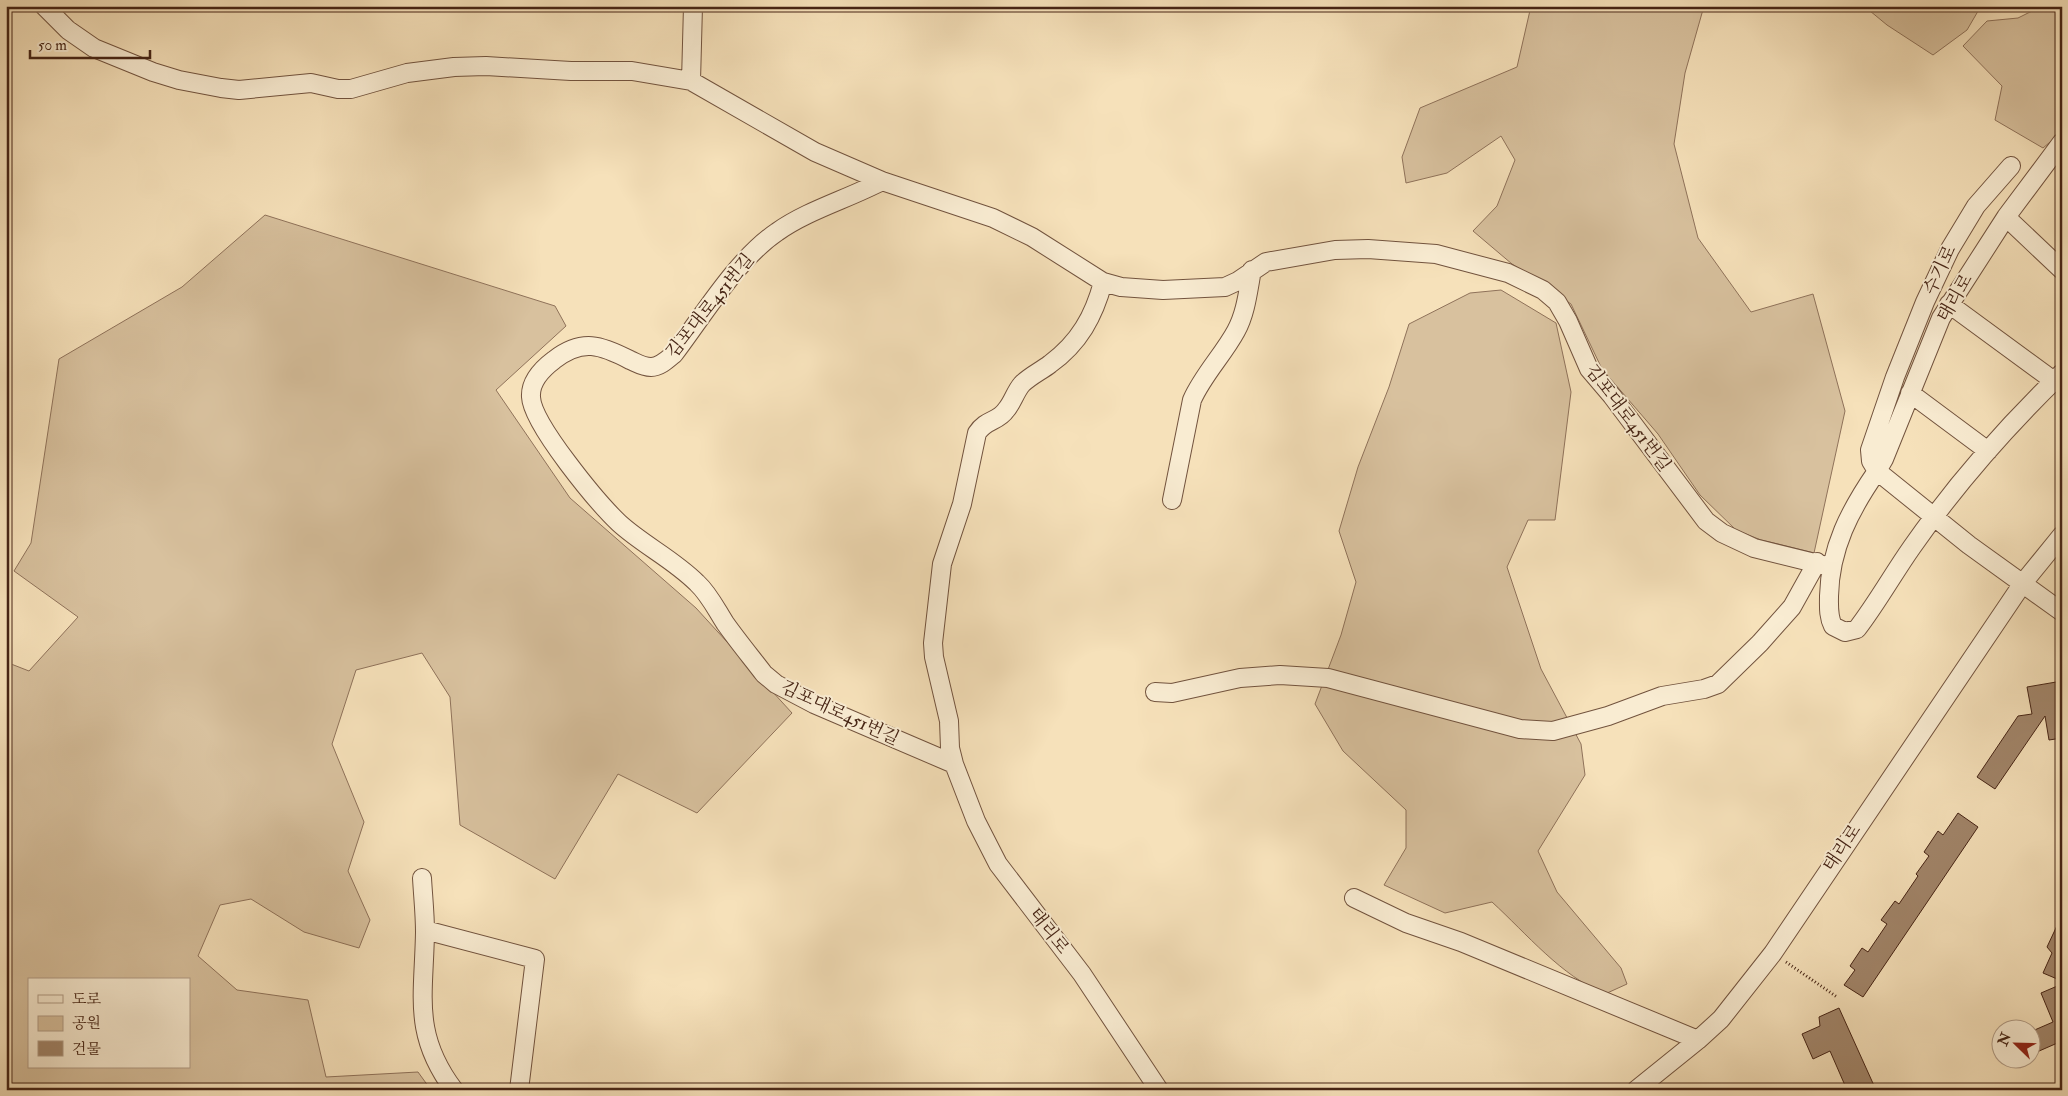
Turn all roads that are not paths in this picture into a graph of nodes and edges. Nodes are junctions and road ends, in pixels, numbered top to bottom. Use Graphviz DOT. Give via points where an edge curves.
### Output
graph roads {
  1 [pos="44,6"];
  2 [pos="693,6"];
  3 [pos="691,81"];
  4 [pos="2062,142"];
  5 [pos="2011,166"];
  6 [pos="882,181"];
  7 [pos="2006,217"];
  8 [pos="1252,270"];
  9 [pos="2062,270"];
  10 [pos="1103,282"];
  11 [pos="1949,304"];
  12 [pos="2058,377"];
  13 [pos="1910,393"];
  14 [pos="1988,451"];
  15 [pos="1877,471"];
  16 [pos="1172,500"];
  17 [pos="1934,517"];
  18 [pos="2062,535"];
  19 [pos="1824,564"];
  20 [pos="2023,584"];
  21 [pos="2062,612"];
  22 [pos="1154,692"];
  23 [pos="954,764"];
  24 [pos="422,878"];
  25 [pos="1354,898"];
  26 [pos="425,930"];
  27 [pos="1698,1040"];
  28 [pos="454,1090"];
  29 [pos="519,1090"];
  30 [pos="1159,1090"];
  31 [pos="1636,1090"];
  1 -- 3 [label="street, 김포대로451번길" via="68,30 94,48 153,72 221,88 311,83 351,89 430,69 486,66 571,72 632,71"];
  2 -- 3 [label="street"];
  3 -- 6 [label="street, 김포대로451번길" via="815,152"];
  4 -- 7 [label="street, 태리로"];
  5 -- 15 [label="street, 수기로" via="1968,217 1925,302 1873,441 1870,456"];
  6 -- 10 [label="street, 김포대로451번길" via="960,205 1012,227"];
  6 -- 23 [label="street, 김포대로451번길" via="796,221 764,242 674,354 662,363 653,367 642,366 595,345 569,350 539,373 532,384 530,397 543,428 592,493 619,523 699,584 764,674 814,704"];
  7 -- 9 [label="street"];
  7 -- 11 [label="street, 태리로"];
  8 -- 10 [label="street, 김포대로451번길" via="1238,281 1207,289 1141,289"];
  8 -- 16 [label="street" via="1236,331 1192,400"];
  8 -- 19 [label="street, 김포대로451번길" via="1283,258 1368,249 1436,254 1508,273 1543,290 1557,302 1568,321 1588,369 1706,521 1722,533 1754,548"];
  10 -- 23 [label="street" via="1094,312 1077,340 1022,384 1007,410 983,424 977,433 962,504 942,564 933,643"];
  11 -- 12 [label="street"];
  11 -- 13 [label="street, 태리로"];
  12 -- 14 [label="street, 태리로"];
  13 -- 14 [label="street"];
  13 -- 15 [label="street, 태리로"];
  14 -- 17 [label="street, 태리로"];
  15 -- 17 [label="street"];
  15 -- 19 [label="street, 태리로"];
  17 -- 19 [label="street, 태리로" via="1852,632 1833,626"];
  17 -- 20 [label="street"];
  18 -- 20 [label="street, 태리로"];
  19 -- 22 [label="street" via="1792,607 1718,684 1704,690 1662,696 1608,716 1553,731 1520,729 1328,678 1280,675 1240,678 1172,693"];
  20 -- 21 [label="street"];
  20 -- 27 [label="street, 태리로" via="1773,953 1721,1019"];
  23 -- 30 [label="street, 태리로" via="976,821 998,864 1082,974"];
  24 -- 26 [label="street"];
  25 -- 27 [label="street" via="1406,923"];
  26 -- 28 [label="street" via="423,1023 428,1044"];
  26 -- 29 [label="street" via="535,959"];
  27 -- 31 [label="street, 태리로"];
}
